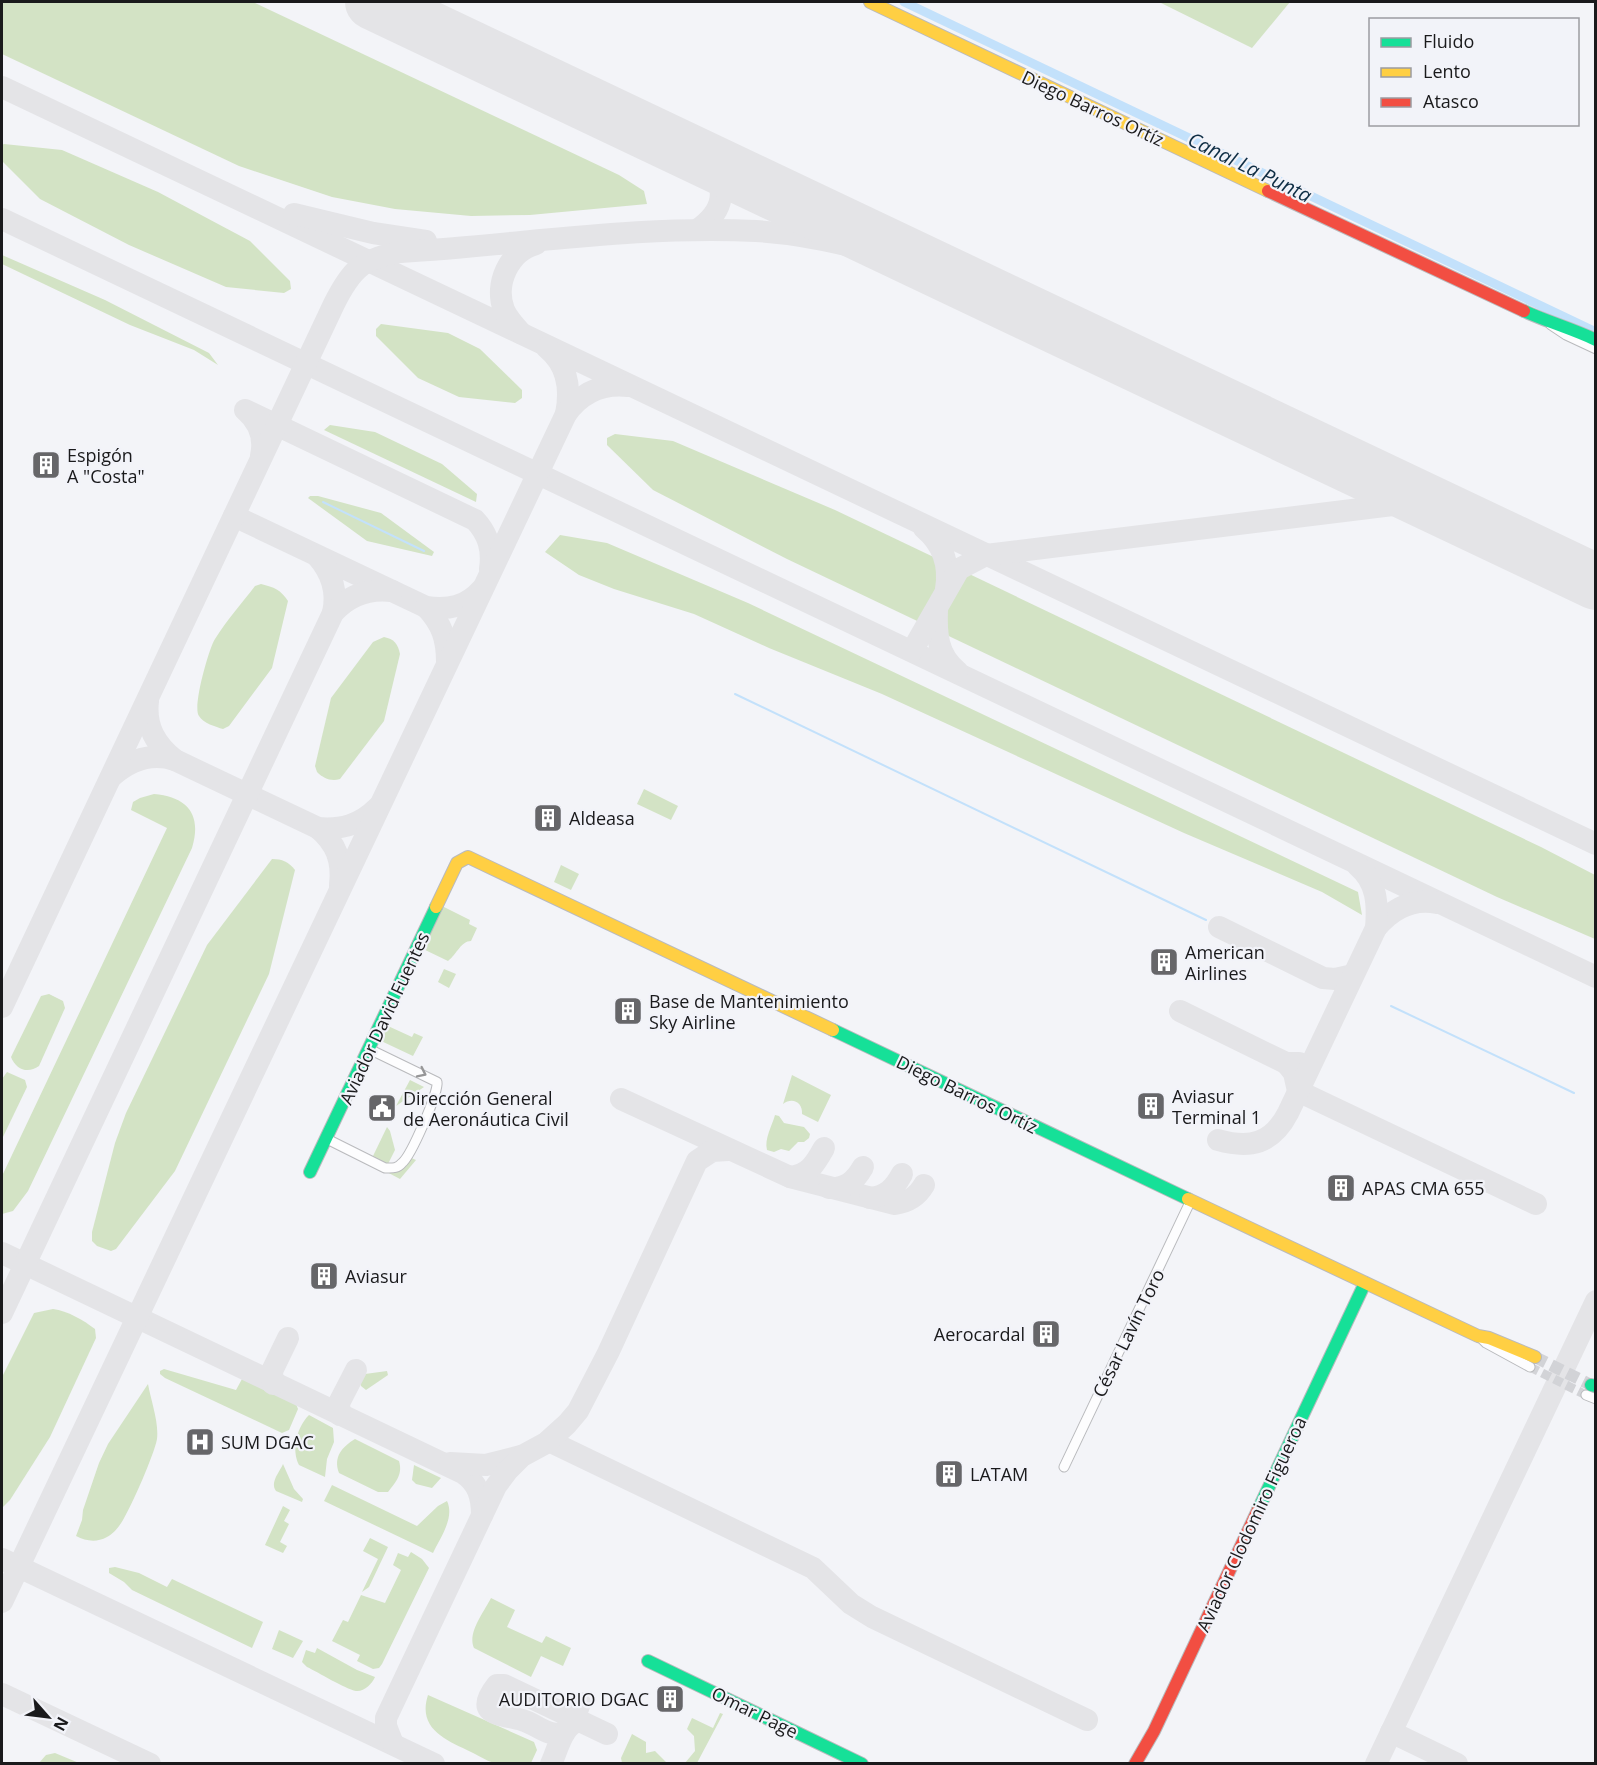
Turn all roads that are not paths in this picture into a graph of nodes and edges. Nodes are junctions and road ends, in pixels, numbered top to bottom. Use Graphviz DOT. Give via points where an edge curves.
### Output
graph roads {
  1 [pos="870,2"];
  2 [pos="1544,320"];
  3 [pos="1596,340"];
  4 [pos="1596,349"];
  5 [pos="458,864"];
  6 [pos="369,1048"];
  7 [pos="327,1139"];
  8 [pos="310,1172"];
  9 [pos="1191,1200"];
  10 [pos="1365,1283"];
  11 [pos="1533,1362"];
  12 [pos="1591,1389"];
  13 [pos="1596,1399"];
  14 [pos="1064,1467"];
  15 [pos="648,1661"];
  16 [pos="862,1764"];
  17 [pos="1136,1764"];
  1 -- 2 [label="street, Diego Barros Ortíz"];
  2 -- 3 [label="street, Diego Barros Ortíz"];
  2 -- 4 [label="street, Diego Barros Ortíz"];
  5 -- 6 [label="street, Aviador David Fuentes"];
  5 -- 9 [label="street, Diego Barros Ortíz" via="464,857 472,857"];
  6 -- 7 [label="street, Aviador David Fuentes"];
  6 -- 7 [label="street, one-way" via="437,1082 432,1103 404,1161 393,1168 385,1168"];
  7 -- 8 [label="street, Aviador David Fuentes"];
  9 -- 10 [label="street, Diego Barros Ortíz"];
  9 -- 14 [label="street, César Lavín Toro"];
  10 -- 11 [label="street, Diego Barros Ortíz"];
  10 -- 17 [label="street, Aviador Clodomiro Figueroa"];
  12 -- 13 [label="street"];
  15 -- 16 [label="street, Omar Page"];
}
